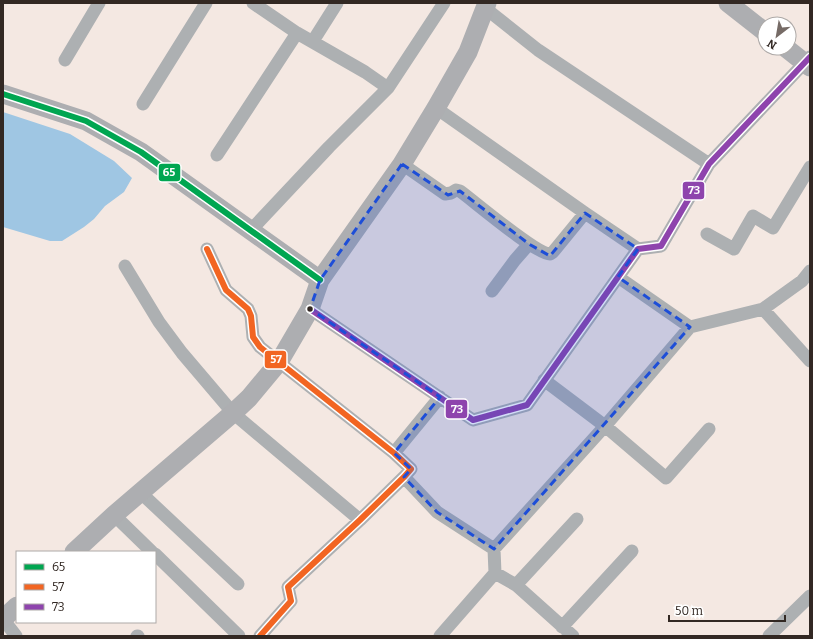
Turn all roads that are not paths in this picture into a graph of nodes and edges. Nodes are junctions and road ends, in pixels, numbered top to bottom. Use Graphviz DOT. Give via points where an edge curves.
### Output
graph roads {
  1 [pos="99,3"];
  2 [pos="206,3"];
  3 [pos="253,3"];
  4 [pos="337,3"];
  5 [pos="444,3"];
  6 [pos="728,3"];
  7 [pos="486,5"];
  8 [pos="757,26"];
  9 [pos="297,32"];
  10 [pos="313,41"];
  11 [pos="797,55"];
  12 [pos="66,60"];
  13 [pos="808,62"];
  14 [pos="388,88"];
  15 [pos="3,94"];
  16 [pos="142,104"];
  17 [pos="436,108"];
  18 [pos="217,154"];
  19 [pos="402,164"];
  20 [pos="709,164"];
  21 [pos="810,167"];
  22 [pos="585,213"];
  23 [pos="251,230"];
  24 [pos="707,234"];
  25 [pos="529,244"];
  26 [pos="207,249"];
  27 [pos="638,249"];
  28 [pos="125,266"];
  29 [pos="810,271"];
  30 [pos="618,277"];
  31 [pos="320,280"];
  32 [pos="492,291"];
  33 [pos="310,309"];
  34 [pos="763,310"];
  35 [pos="690,328"];
  36 [pos="810,361"];
  37 [pos="279,362"];
  38 [pos="544,380"];
  39 [pos="440,397"];
  40 [pos="233,413"];
  41 [pos="605,426"];
  42 [pos="709,429"];
  43 [pos="394,453"];
  44 [pos="404,477"];
  45 [pos="141,493"];
  46 [pos="114,515"];
  47 [pos="577,519"];
  48 [pos="360,520"];
  49 [pos="494,549"];
  50 [pos="75,551"];
  51 [pos="151,551"];
  52 [pos="632,551"];
  53 [pos="156,555"];
  54 [pos="495,573"];
  55 [pos="238,584"];
  56 [pos="516,585"];
  57 [pos="810,596"];
  58 [pos="16,607"];
  59 [pos="3,619"];
  60 [pos="562,627"];
  61 [pos="16,636"];
  62 [pos="239,636"];
  63 [pos="260,636"];
  64 [pos="440,636"];
  65 [pos="573,636"];
  66 [pos="769,636"];
  1 -- 12 [label="street"];
  2 -- 16 [label="street"];
  3 -- 9 [label="street"];
  4 -- 10 [label="street"];
  5 -- 14 [label="street"];
  6 -- 8 [label="main road"];
  7 -- 17 [label="main road" via="468,52"];
  7 -- 20 [label="street" via="538,50"];
  9 -- 10 [label="street"];
  9 -- 18 [label="street"];
  10 -- 14 [label="street"];
  11 -- 13 [label="main road"];
  13 -- 20 [label="street"];
  14 -- 23 [label="street"];
  15 -- 23 [label="main road" via="86,121 134,148"];
  17 -- 19 [label="main road"];
  17 -- 22 [label="street"];
  19 -- 25 [label="street" via="445,194 460,191"];
  19 -- 31 [label="main road"];
  20 -- 27 [label="street" via="661,246"];
  21 -- 24 [label="street" via="774,228 753,216 734,249"];
  22 -- 25 [label="street" via="550,254"];
  22 -- 27 [label="street"];
  23 -- 31 [label="main road"];
  25 -- 32 [label="street"];
  26 -- 37 [label="street" via="226,290 248,308 252,316 253,337 260,347"];
  27 -- 30 [label="street"];
  28 -- 40 [label="street" via="182,353"];
  29 -- 34 [label="street" via="802,281"];
  30 -- 35 [label="street"];
  30 -- 38 [label="street"];
  31 -- 33 [label="main road"];
  33 -- 37 [label="main road"];
  33 -- 39 [label="street"];
  34 -- 35 [label="street"];
  34 -- 36 [label="street"];
  35 -- 41 [label="street"];
  37 -- 40 [label="main road"];
  37 -- 43 [label="street"];
  38 -- 39 [label="street" via="527,405 473,420"];
  38 -- 41 [label="street"];
  39 -- 43 [label="street"];
  40 -- 45 [label="main road"];
  40 -- 48 [label="street"];
  41 -- 42 [label="street" via="666,478"];
  41 -- 49 [label="street"];
  43 -- 44 [label="street" via="411,469"];
  44 -- 48 [label="street"];
  44 -- 49 [label="street" via="437,512"];
  45 -- 46 [label="main road"];
  45 -- 55 [label="street"];
  46 -- 50 [label="main road"];
  46 -- 51 [label="street"];
  47 -- 56 [label="street"];
  48 -- 63 [label="street" via="288,587 291,601"];
  49 -- 54 [label="street"];
  52 -- 60 [label="street"];
  53 -- 62 [label="street"];
  54 -- 56 [label="street"];
  54 -- 64 [label="street"];
  56 -- 60 [label="street"];
  57 -- 66 [label="street"];
  58 -- 59 [label="main road"];
  59 -- 61 [label="street"];
  60 -- 65 [label="street"];
}
